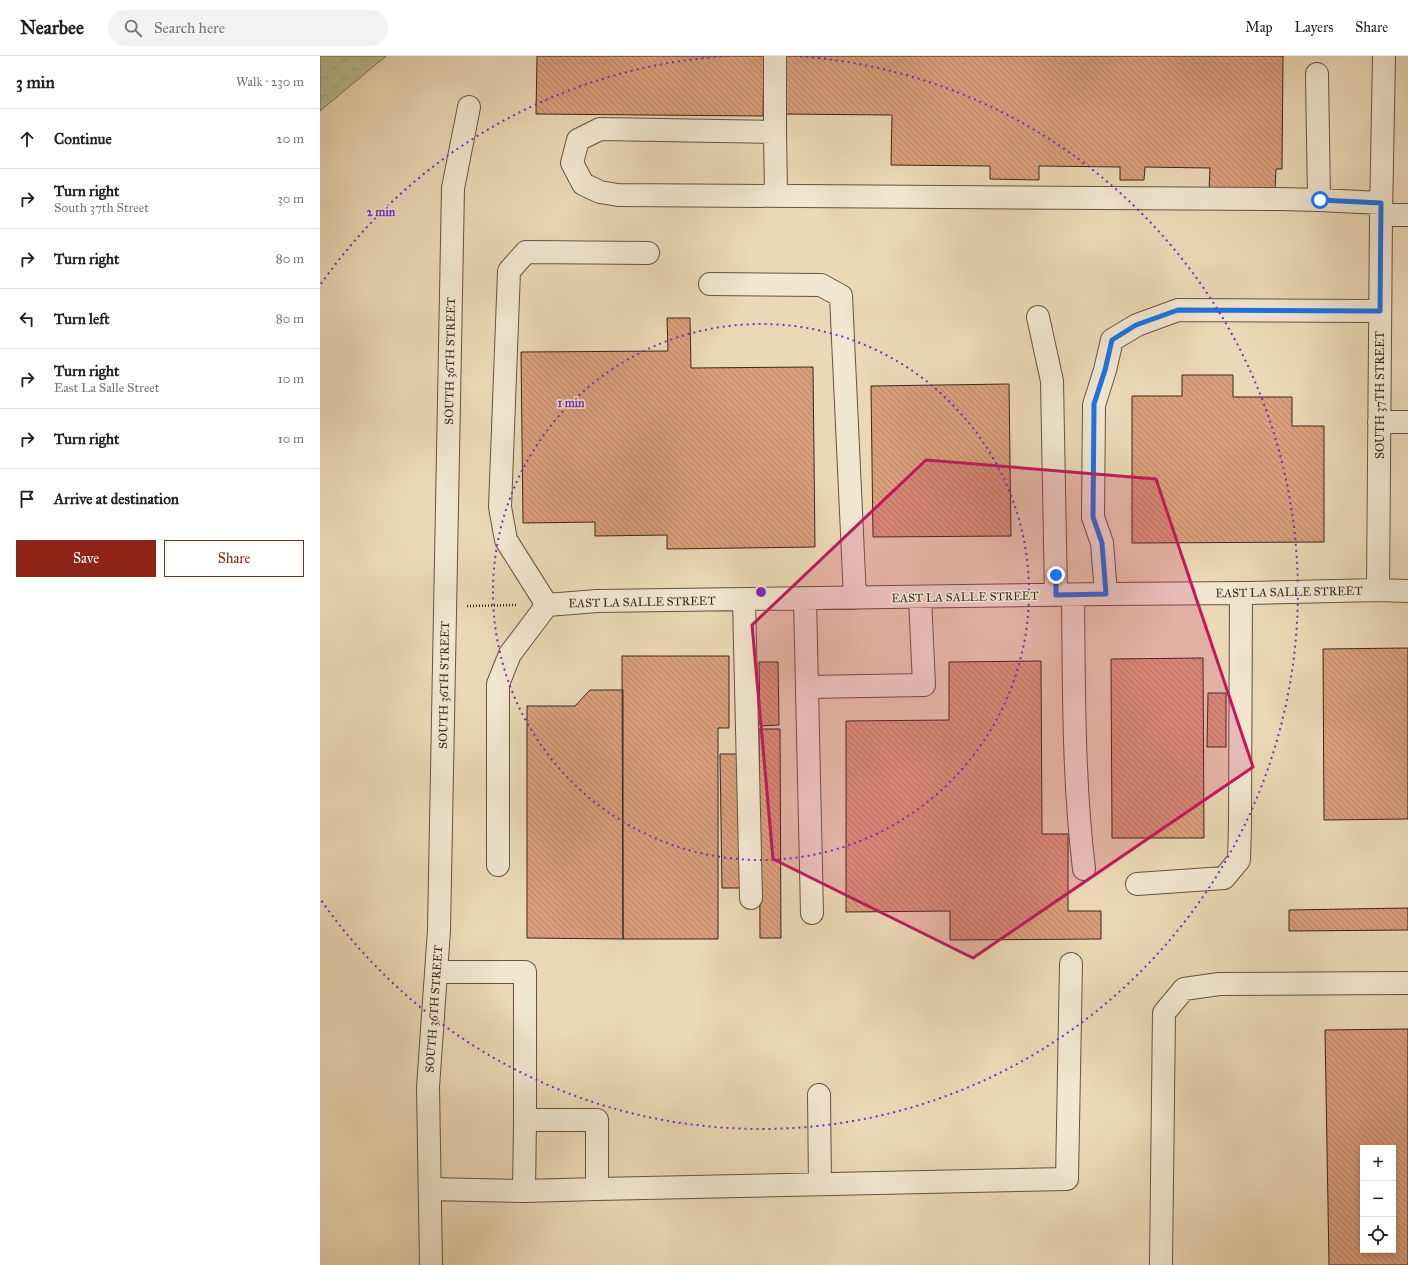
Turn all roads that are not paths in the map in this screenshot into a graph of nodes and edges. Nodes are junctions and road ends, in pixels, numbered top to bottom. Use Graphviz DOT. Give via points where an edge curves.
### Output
graph roads {
  1 [pos="775,56"];
  2 [pos="1384,56"];
  3 [pos="1317,74"];
  4 [pos="469,107"];
  5 [pos="775,132"];
  6 [pos="776,196"];
  7 [pos="1320,200"];
  8 [pos="1381,209"];
  9 [pos="1408,215"];
  10 [pos="648,253"];
  11 [pos="710,284"];
  12 [pos="1380,311"];
  13 [pos="1038,317"];
  14 [pos="1379,422"];
  15 [pos="1408,422"];
  16 [pos="1378,590"];
  17 [pos="1408,591"];
  18 [pos="1241,593"];
  19 [pos="1106,594"];
  20 [pos="1065,595"];
  21 [pos="920,597"];
  22 [pos="855,598"];
  23 [pos="805,599"];
  24 [pos="744,600"];
  25 [pos="547,605"];
  26 [pos="807,687"];
  27 [pos="498,865"];
  28 [pos="1084,869"];
  29 [pos="1137,884"];
  30 [pos="751,898"];
  31 [pos="812,913"];
  32 [pos="1071,964"];
  33 [pos="436,972"];
  34 [pos="1408,983"];
  35 [pos="819,1095"];
  36 [pos="525,1120"];
  37 [pos="820,1184"];
  38 [pos="597,1189"];
  39 [pos="430,1190"];
  40 [pos="524,1191"];
  41 [pos="431,1265"];
  42 [pos="1161,1265"];
  1 -- 5 [label="street"];
  2 -- 8 [label="street, SOUTH 37TH STREET"];
  3 -- 7 [label="street"];
  4 -- 33 [label="street, SOUTH 36TH STREET" via="453,188 439,930"];
  5 -- 6 [label="street"];
  5 -- 6 [label="street" via="600,129 578,140 572,163 583,184 600,192 618,195"];
  6 -- 7 [label="street"];
  7 -- 8 [label="street"];
  8 -- 9 [label="street"];
  8 -- 12 [label="street, SOUTH 37TH STREET"];
  10 -- 25 [label="street" via="526,252 509,270 500,507 506,540"];
  11 -- 22 [label="street" via="821,285 842,296"];
  12 -- 14 [label="street, SOUTH 37TH STREET"];
  12 -- 19 [label="street" via="1178,310 1136,325 1112,340 1094,404 1093,517 1102,543"];
  13 -- 20 [label="street" via="1052,381"];
  14 -- 15 [label="street"];
  14 -- 16 [label="street, SOUTH 37TH STREET"];
  16 -- 17 [label="street, EAST LA SALLE STREET"];
  16 -- 18 [label="street, EAST LA SALLE STREET"];
  18 -- 19 [label="street, EAST LA SALLE STREET"];
  18 -- 29 [label="street" via="1239,860 1224,878"];
  19 -- 20 [label="street, EAST LA SALLE STREET"];
  20 -- 21 [label="street, EAST LA SALLE STREET"];
  20 -- 28 [label="street" via="1079,831"];
  21 -- 22 [label="street, EAST LA SALLE STREET"];
  21 -- 26 [label="street" via="924,685"];
  22 -- 23 [label="street, EAST LA SALLE STREET"];
  23 -- 24 [label="street, EAST LA SALLE STREET"];
  23 -- 26 [label="street"];
  24 -- 25 [label="street, EAST LA SALLE STREET" via="597,601"];
  24 -- 30 [label="street"];
  25 -- 27 [label="street" via="510,654 498,684"];
  26 -- 31 [label="street"];
  32 -- 37 [label="street" via="1067,1179"];
  33 -- 36 [label="street" via="525,972"];
  33 -- 39 [label="street, SOUTH 36TH STREET" via="428,1087"];
  34 -- 42 [label="street" via="1219,984 1184,989 1164,1013"];
  35 -- 37 [label="street"];
  36 -- 38 [label="street" via="597,1120"];
  36 -- 40 [label="street"];
  37 -- 38 [label="street"];
  38 -- 40 [label="street"];
  39 -- 40 [label="street"];
  39 -- 41 [label="street, SOUTH 36TH STREET"];
}
